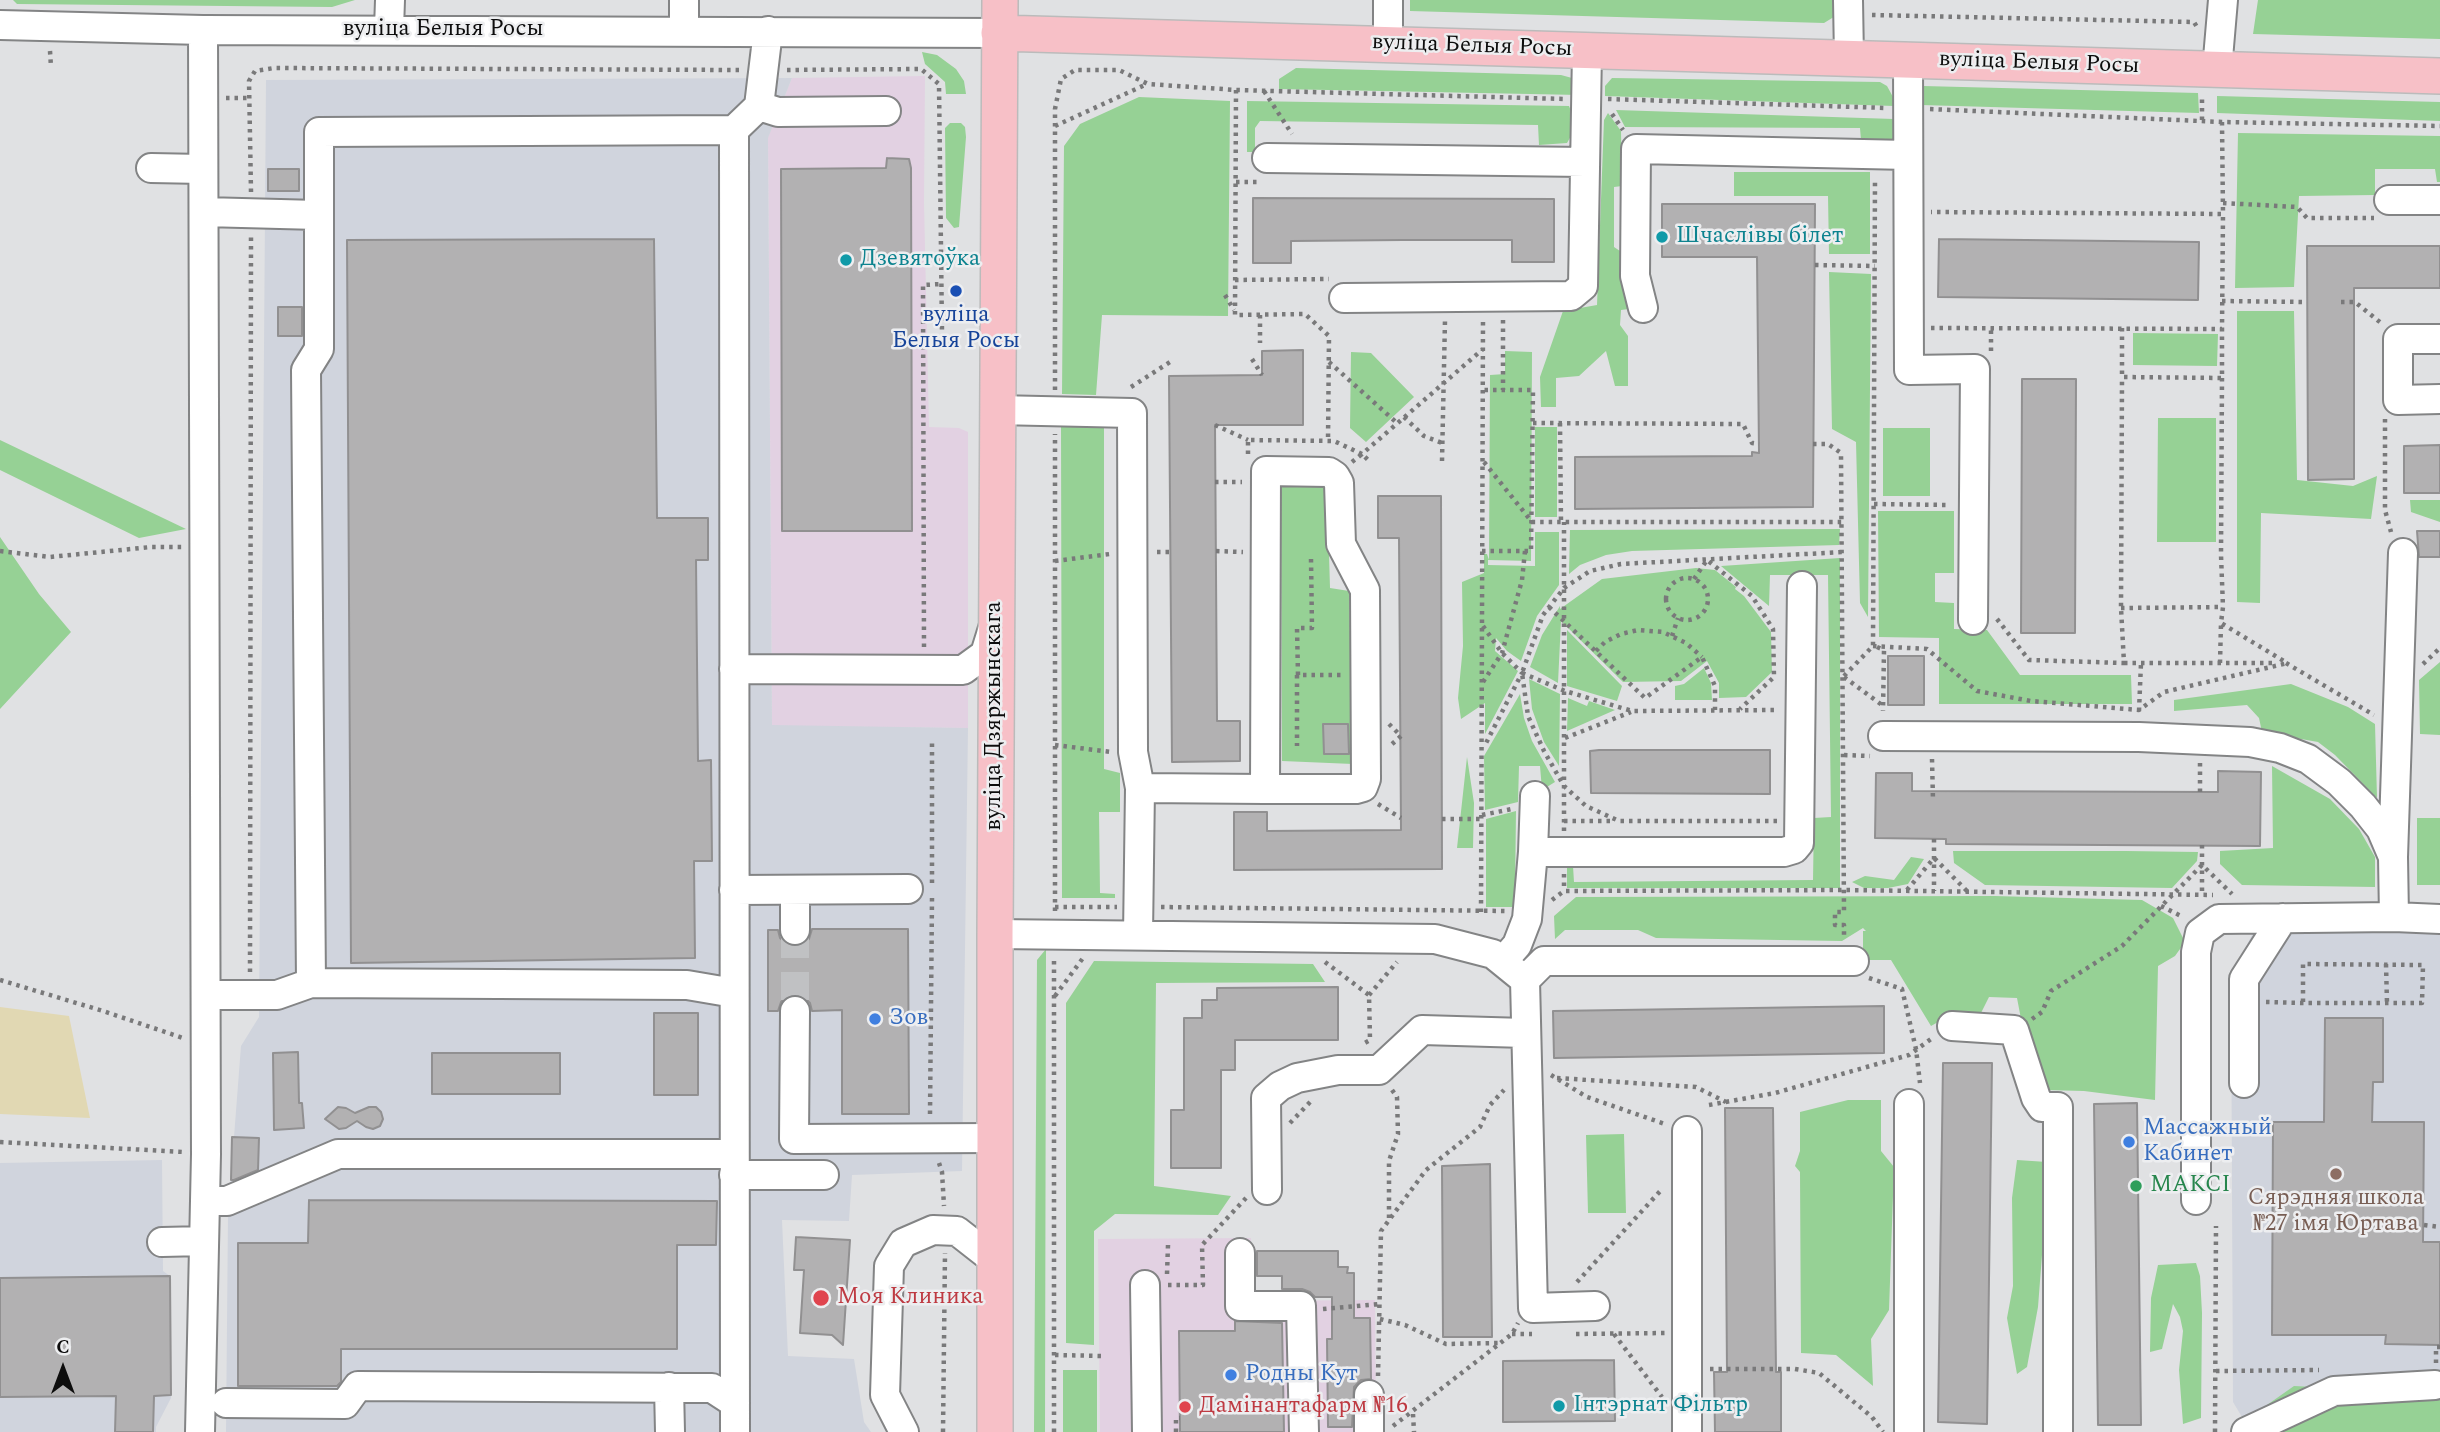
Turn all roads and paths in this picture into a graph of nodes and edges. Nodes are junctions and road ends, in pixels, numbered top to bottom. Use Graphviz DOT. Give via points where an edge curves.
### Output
graph roads {
  1 [pos="390,0"];
  2 [pos="684,0"];
  3 [pos="1388,0"];
  4 [pos="2223,0"];
  5 [pos="1848,7"];
  6 [pos="999,16"];
  7 [pos="0,25"];
  8 [pos="389,29"];
  9 [pos="203,30"];
  10 [pos="684,31"];
  11 [pos="768,31"];
  12 [pos="2203,33"];
  13 [pos="1388,45"];
  14 [pos="1587,51"];
  15 [pos="1849,58"];
  16 [pos="1908,60"];
  17 [pos="764,70"];
  18 [pos="2440,76"];
  19 [pos="2209,79"];
  20 [pos="1147,83"];
  21 [pos="1236,90"];
  22 [pos="1264,91"];
  23 [pos="1586,99"];
  24 [pos="759,106"];
  25 [pos="1908,108"];
  26 [pos="886,111"];
  27 [pos="2202,120"];
  28 [pos="2222,122"];
  29 [pos="1055,126"];
  30 [pos="2440,126"];
  31 [pos="734,130"];
  32 [pos="1636,149"];
  33 [pos="1869,153"];
  34 [pos="1908,155"];
  35 [pos="1267,158"];
  36 [pos="1307,158"];
  37 [pos="1584,162"];
  38 [pos="151,168"];
  39 [pos="203,169"];
  40 [pos="2440,200"];
  41 [pos="2223,203"];
  42 [pos="2388,209"];
  43 [pos="204,212"];
  44 [pos="1923,212"];
  45 [pos="2223,214"];
  46 [pos="251,215"];
  47 [pos="318,215"];
  48 [pos="1815,265"];
  49 [pos="1875,265"];
  50 [pos="1235,280"];
  51 [pos="942,284"];
  52 [pos="1337,288"];
  53 [pos="1226,296"];
  54 [pos="1445,298"];
  55 [pos="2222,302"];
  56 [pos="2307,302"];
  57 [pos="2341,302"];
  58 [pos="1643,308"];
  59 [pos="1235,312"];
  60 [pos="1260,315"];
  61 [pos="1503,319"];
  62 [pos="1924,328"];
  63 [pos="2122,328"];
  64 [pos="2222,329"];
  65 [pos="942,332"];
  66 [pos="2398,339"];
  67 [pos="2440,339"];
  68 [pos="1260,343"];
  69 [pos="1252,359"];
  70 [pos="1328,361"];
  71 [pos="1170,362"];
  72 [pos="1262,375"];
  73 [pos="2122,377"];
  74 [pos="2221,377"];
  75 [pos="1443,383"];
  76 [pos="1130,388"];
  77 [pos="1483,390"];
  78 [pos="1503,390"];
  79 [pos="2440,399"];
  80 [pos="996,411"];
  81 [pos="1055,412"];
  82 [pos="1404,417"];
  83 [pos="1397,423"];
  84 [pos="1533,423"];
  85 [pos="1560,423"];
  86 [pos="1215,425"];
  87 [pos="2385,429"];
  88 [pos="1248,440"];
  89 [pos="1328,441"];
  90 [pos="1442,443"];
  91 [pos="1759,444"];
  92 [pos="1813,444"];
  93 [pos="1248,454"];
  94 [pos="1362,454"];
  95 [pos="1369,461"];
  96 [pos="1442,461"];
  97 [pos="1483,461"];
  98 [pos="1215,482"];
  99 [pos="1248,482"];
  100 [pos="1874,505"];
  101 [pos="1973,505"];
  102 [pos="1532,522"];
  103 [pos="1563,522"];
  104 [pos="1843,522"];
  105 [pos="205,548"];
  106 [pos="0,551"];
  107 [pos="1216,551"];
  108 [pos="1482,551"];
  109 [pos="1525,551"];
  110 [pos="1133,552"];
  111 [pos="1247,552"];
  112 [pos="1843,552"];
  113 [pos="1311,559"];
  114 [pos="1707,559"];
  115 [pos="1055,561"];
  116 [pos="2402,561"];
  117 [pos="1694,579"];
  118 [pos="1802,586"];
  119 [pos="1564,588"];
  120 [pos="1549,607"];
  121 [pos="2223,607"];
  122 [pos="2121,608"];
  123 [pos="1981,615"];
  124 [pos="1678,618"];
  125 [pos="996,620"];
  126 [pos="1565,622"];
  127 [pos="2221,623"];
  128 [pos="1482,625"];
  129 [pos="1672,636"];
  130 [pos="1873,646"];
  131 [pos="1596,651"];
  132 [pos="1502,653"];
  133 [pos="1702,657"];
  134 [pos="2124,663"];
  135 [pos="2141,663"];
  136 [pos="2220,663"];
  137 [pos="2288,663"];
  138 [pos="734,668"];
  139 [pos="925,670"];
  140 [pos="1522,673"];
  141 [pos="1347,674"];
  142 [pos="1298,675"];
  143 [pos="1844,677"];
  144 [pos="1482,684"];
  145 [pos="1565,691"];
  146 [pos="1883,706"];
  147 [pos="1714,710"];
  148 [pos="1739,710"];
  149 [pos="1801,710"];
  150 [pos="2139,710"];
  151 [pos="1632,711"];
  152 [pos="2379,718"];
  153 [pos="1883,736"];
  154 [pos="1565,738"];
  155 [pos="1055,745"];
  156 [pos="1297,746"];
  157 [pos="1482,751"];
  158 [pos="1133,752"];
  159 [pos="1932,758"];
  160 [pos="1564,786"];
  161 [pos="1139,788"];
  162 [pos="1265,789"];
  163 [pos="1933,800"];
  164 [pos="1375,803"];
  165 [pos="1529,808"];
  166 [pos="1482,817"];
  167 [pos="1401,818"];
  168 [pos="1442,819"];
  169 [pos="1564,821"];
  170 [pos="1619,821"];
  171 [pos="1784,821"];
  172 [pos="1934,839"];
  173 [pos="2202,845"];
  174 [pos="1564,851"];
  175 [pos="1533,852"];
  176 [pos="2393,857"];
  177 [pos="1934,858"];
  178 [pos="2202,865"];
  179 [pos="734,890"];
  180 [pos="795,890"];
  181 [pos="908,890"];
  182 [pos="1844,890"];
  183 [pos="1564,891"];
  184 [pos="1907,891"];
  185 [pos="1934,891"];
  186 [pos="1968,892"];
  187 [pos="2172,895"];
  188 [pos="2202,895"];
  189 [pos="1055,907"];
  190 [pos="1138,907"];
  191 [pos="1529,910"];
  192 [pos="1481,912"];
  193 [pos="2394,917"];
  194 [pos="2283,918"];
  195 [pos="2440,919"];
  196 [pos="795,930"];
  197 [pos="995,934"];
  198 [pos="1138,935"];
  199 [pos="1075,955"];
  200 [pos="1320,958"];
  201 [pos="1854,958"];
  202 [pos="1503,961"];
  203 [pos="2386,964"];
  204 [pos="0,980"];
  205 [pos="1525,980"];
  206 [pos="311,983"];
  207 [pos="734,993"];
  208 [pos="206,995"];
  209 [pos="250,995"];
  210 [pos="1054,997"];
  211 [pos="2244,1002"];
  212 [pos="2303,1003"];
  213 [pos="2388,1003"];
  214 [pos="795,1011"];
  215 [pos="1952,1026"];
  216 [pos="931,1032"];
  217 [pos="1525,1032"];
  218 [pos="206,1046"];
  219 [pos="1351,1050"];
  220 [pos="1526,1067"];
  221 [pos="1377,1070"];
  222 [pos="1553,1077"];
  223 [pos="2244,1083"];
  224 [pos="1915,1097"];
  225 [pos="1726,1102"];
  226 [pos="930,1127"];
  227 [pos="1687,1131"];
  228 [pos="978,1138"];
  229 [pos="0,1142"];
  230 [pos="206,1154"];
  231 [pos="1687,1161"];
  232 [pos="734,1165"];
  233 [pos="824,1175"];
  234 [pos="1257,1192"];
  235 [pos="2196,1200"];
  236 [pos="205,1201"];
  237 [pos="1389,1221"];
  238 [pos="2424,1225"];
  239 [pos="2216,1226"];
  240 [pos="2440,1227"];
  241 [pos="945,1229"];
  242 [pos="204,1241"];
  243 [pos="162,1242"];
  244 [pos="1167,1245"];
  245 [pos="1240,1253"];
  246 [pos="994,1259"];
  247 [pos="1160,1289"];
  248 [pos="1380,1304"];
  249 [pos="1595,1306"];
  250 [pos="1301,1312"];
  251 [pos="1541,1316"];
  252 [pos="1380,1320"];
  253 [pos="1661,1333"];
  254 [pos="1512,1334"];
  255 [pos="1563,1334"];
  256 [pos="1614,1334"];
  257 [pos="1500,1343"];
  258 [pos="1054,1355"];
  259 [pos="1103,1356"];
  260 [pos="1709,1369"];
  261 [pos="2435,1385"];
  262 [pos="669,1387"];
  263 [pos="1369,1395"];
  264 [pos="1664,1401"];
  265 [pos="226,1403"];
  266 [pos="735,1403"];
  267 [pos="1413,1413"];
  268 [pos="1180,1418"];
  269 [pos="200,1432"];
  270 [pos="670,1432"];
  271 [pos="735,1432"];
  272 [pos="904,1432"];
  273 [pos="943,1432"];
  274 [pos="995,1432"];
  275 [pos="1147,1432"];
  276 [pos="1176,1432"];
  277 [pos="1304,1432"];
  278 [pos="1369,1432"];
  279 [pos="1385,1432"];
  280 [pos="1414,1432"];
  281 [pos="1687,1432"];
  282 [pos="1883,1432"];
  283 [pos="1909,1432"];
  284 [pos="2058,1432"];
  285 [pos="2215,1432"];
  286 [pos="2246,1432"];
  1 -- 8 [label="street"];
  2 -- 10 [label="street"];
  3 -- 13 [label="street"];
  4 -- 19 [label="street"];
  5 -- 12 [label="path" via="2194,22"];
  5 -- 15 [label="street"];
  6 -- 11 [label="street, вуліца Белыя Росы"];
  6 -- 13 [label="main road, вуліца Белыя Росы"];
  6 -- 80 [label="main road, вуліца Дзяржынскага"];
  7 -- 9 [label="street, вуліца Белыя Росы"];
  8 -- 9 [label="street, вуліца Белыя Росы"];
  8 -- 10 [label="street, вуліца Белыя Росы"];
  9 -- 39 [label="street"];
  10 -- 11 [label="street, вуліца Белыя Росы"];
  11 -- 17 [label="street"];
  13 -- 14 [label="main road, вуліца Белыя Росы"];
  14 -- 15 [label="main road, вуліца Белыя Росы"];
  14 -- 23 [label="street"];
  15 -- 16 [label="main road, вуліца Белыя Росы"];
  16 -- 19 [label="main road, вуліца Белыя Росы"];
  16 -- 25 [label="street"];
  17 -- 24 [label="street"];
  17 -- 46 [label="path" via="255,71 248,80"];
  17 -- 51 [label="path" via="921,69 939,83"];
  18 -- 19 [label="main road, вуліца Белыя Росы"];
  19 -- 27 [label="path"];
  20 -- 21 [label="path"];
  20 -- 29 [label="path"];
  20 -- 29 [label="path" via="1119,70 1075,70 1061,79"];
  21 -- 22 [label="path"];
  21 -- 50 [label="path"];
  22 -- 23 [label="path"];
  22 -- 36 [label="path"];
  23 -- 37 [label="street"];
  24 -- 26 [label="street" via="778,112"];
  24 -- 31 [label="street"];
  25 -- 27 [label="path"];
  25 -- 32 [label="path" via="1601,99"];
  25 -- 34 [label="street"];
  27 -- 28 [label="path"];
  28 -- 30 [label="path"];
  28 -- 41 [label="path"];
  29 -- 81 [label="path"];
  31 -- 47 [label="street" via="319,132"];
  31 -- 138 [label="street"];
  32 -- 33 [label="street"];
  32 -- 58 [label="street" via="1635,276"];
  33 -- 34 [label="street"];
  33 -- 49 [label="path" via="1875,173"];
  34 -- 101 [label="street" via="1909,370 1975,369"];
  35 -- 36 [label="street"];
  36 -- 37 [label="street"];
  37 -- 54 [label="street" via="1583,286 1571,296"];
  38 -- 39 [label="street"];
  39 -- 43 [label="street"];
  40 -- 42 [label="street"];
  41 -- 42 [label="path" via="2298,207 2307,218"];
  41 -- 45 [label="path"];
  43 -- 46 [label="street"];
  43 -- 105 [label="street"];
  44 -- 45 [label="path"];
  45 -- 55 [label="path"];
  46 -- 47 [label="street"];
  46 -- 209 [label="path"];
  47 -- 206 [label="street" via="318,349 306,370"];
  48 -- 49 [label="path"];
  49 -- 100 [label="path"];
  50 -- 52 [label="path"];
  50 -- 59 [label="path"];
  51 -- 65 [label="path"];
  51 -- 139 [label="path" via="923,285"];
  52 -- 54 [label="street"];
  53 -- 59 [label="path"];
  54 -- 75 [label="path"];
  55 -- 56 [label="path"];
  55 -- 64 [label="path"];
  57 -- 66 [label="path" via="2355,302"];
  59 -- 60 [label="path"];
  60 -- 68 [label="path"];
  60 -- 70 [label="path" via="1305,314 1329,336"];
  61 -- 78 [label="path"];
  62 -- 63 [label="path"];
  63 -- 64 [label="path"];
  63 -- 73 [label="path"];
  64 -- 74 [label="path"];
  66 -- 67 [label="street"];
  66 -- 79 [label="street" via="2398,400"];
  69 -- 72 [label="path"];
  70 -- 83 [label="path"];
  70 -- 89 [label="path"];
  71 -- 76 [label="path"];
  73 -- 74 [label="path"];
  73 -- 122 [label="path"];
  74 -- 121 [label="path"];
  75 -- 77 [label="path" via="1483,349"];
  75 -- 82 [label="path"];
  75 -- 90 [label="path"];
  77 -- 78 [label="path"];
  77 -- 97 [label="path"];
  78 -- 84 [label="path" via="1533,390"];
  80 -- 81 [label="street"];
  80 -- 125 [label="main road, вуліца Дзяржынскага"];
  81 -- 110 [label="street" via="1132,414"];
  82 -- 83 [label="path"];
  82 -- 90 [label="path" via="1424,436"];
  83 -- 94 [label="path"];
  84 -- 85 [label="path"];
  84 -- 102 [label="path"];
  85 -- 91 [label="path" via="1743,424 1752,443"];
  85 -- 103 [label="path"];
  86 -- 88 [label="path"];
  87 -- 116 [label="path" via="2385,510"];
  88 -- 89 [label="path"];
  88 -- 93 [label="path"];
  89 -- 94 [label="path"];
  90 -- 96 [label="path"];
  92 -- 104 [label="path" via="1828,444 1841,453"];
  94 -- 95 [label="path"];
  97 -- 102 [label="path"];
  97 -- 108 [label="path"];
  98 -- 99 [label="path"];
  100 -- 101 [label="path"];
  100 -- 130 [label="path"];
  101 -- 123 [label="street"];
  102 -- 103 [label="path"];
  102 -- 109 [label="path" via="1531,551"];
  103 -- 104 [label="path"];
  103 -- 119 [label="path"];
  104 -- 112 [label="path"];
  105 -- 106 [label="path" via="152,547 50,557"];
  105 -- 208 [label="street"];
  107 -- 111 [label="path"];
  108 -- 109 [label="path"];
  108 -- 128 [label="path"];
  109 -- 132 [label="path"];
  110 -- 115 [label="path"];
  110 -- 158 [label="street"];
  112 -- 114 [label="path"];
  112 -- 143 [label="path"];
  113 -- 142 [label="path" via="1312,628 1297,628"];
  114 -- 117 [label="path"];
  114 -- 119 [label="path" via="1620,564 1590,571"];
  114 -- 148 [label="path" via="1752,596 1773,629 1774,677"];
  116 -- 176 [label="street"];
  117 -- 124 [label="path" via="1674,583 1666,595 1668,609"];
  117 -- 124 [label="path" via="1704,588 1706,607 1691,620"];
  118 -- 149 [label="street"];
  119 -- 120 [label="path"];
  119 -- 126 [label="path"];
  120 -- 126 [label="path"];
  120 -- 140 [label="path"];
  121 -- 122 [label="path"];
  121 -- 127 [label="path"];
  122 -- 134 [label="path"];
  123 -- 134 [label="path" via="2029,660"];
  124 -- 129 [label="path"];
  125 -- 139 [label="street" via="985,654 963,670"];
  125 -- 197 [label="main road, вуліца Дзяржынскага"];
  126 -- 131 [label="path"];
  126 -- 145 [label="path"];
  127 -- 136 [label="path"];
  127 -- 137 [label="path"];
  128 -- 132 [label="path"];
  128 -- 144 [label="path"];
  129 -- 131 [label="path" via="1638,630 1620,634"];
  129 -- 133 [label="path"];
  130 -- 143 [label="path"];
  130 -- 146 [label="path" via="1884,650"];
  130 -- 150 [label="path" via="1927,649 1977,691 2031,701"];
  131 -- 133 [label="path" via="1645,698"];
  132 -- 140 [label="path"];
  132 -- 144 [label="path"];
  133 -- 147 [label="path" via="1715,686"];
  134 -- 135 [label="path"];
  135 -- 136 [label="path"];
  135 -- 150 [label="path"];
  136 -- 137 [label="path"];
  137 -- 150 [label="path" via="2164,692"];
  137 -- 152 [label="path"];
  138 -- 139 [label="street"];
  138 -- 179 [label="street"];
  140 -- 145 [label="path"];
  140 -- 157 [label="path"];
  140 -- 160 [label="path" via="1528,716"];
  141 -- 142 [label="path"];
  142 -- 156 [label="path"];
  143 -- 146 [label="path"];
  143 -- 182 [label="path"];
  144 -- 157 [label="path"];
  145 -- 151 [label="path"];
  145 -- 154 [label="path"];
  146 -- 153 [label="path"];
  147 -- 148 [label="path"];
  147 -- 151 [label="path"];
  148 -- 149 [label="path"];
  149 -- 174 [label="street" via="1799,843 1794,849"];
  151 -- 154 [label="path"];
  153 -- 176 [label="street" via="2139,737 2250,742 2280,748 2308,759 2339,782 2381,829"];
  154 -- 160 [label="path"];
  155 -- 158 [label="path"];
  157 -- 166 [label="path"];
  158 -- 161 [label="street"];
  159 -- 163 [label="path"];
  160 -- 169 [label="path"];
  160 -- 170 [label="path" via="1586,806"];
  161 -- 162 [label="street"];
  161 -- 190 [label="street"];
  162 -- 162 [label="street" via="1266,471 1329,472 1339,483 1341,544 1366,590 1366,779 1356,789"];
  164 -- 167 [label="path"];
  165 -- 166 [label="path"];
  165 -- 169 [label="path"];
  165 -- 175 [label="street"];
  166 -- 168 [label="path"];
  166 -- 192 [label="path"];
  169 -- 170 [label="path"];
  169 -- 174 [label="path"];
  170 -- 171 [label="path"];
  172 -- 177 [label="path"];
  173 -- 178 [label="path"];
  174 -- 175 [label="street"];
  174 -- 183 [label="path"];
  175 -- 191 [label="street"];
  176 -- 193 [label="street"];
  177 -- 184 [label="path"];
  177 -- 185 [label="path"];
  177 -- 186 [label="path"];
  178 -- 187 [label="path"];
  178 -- 188 [label="path"];
  178 -- 188 [label="path" via="2232,894"];
  179 -- 180 [label="street"];
  179 -- 207 [label="street"];
  180 -- 181 [label="street"];
  180 -- 196 [label="street"];
  182 -- 183 [label="path"];
  182 -- 184 [label="path"];
  182 -- 201 [label="path" via="1844,912 1835,912 1835,925 1844,925"];
  183 -- 191 [label="path" via="1539,910"];
  184 -- 185 [label="path"];
  185 -- 186 [label="path"];
  186 -- 187 [label="path"];
  187 -- 188 [label="path"];
  189 -- 190 [label="path"];
  190 -- 192 [label="path"];
  190 -- 198 [label="street"];
  191 -- 192 [label="path"];
  191 -- 202 [label="street" via="1517,945"];
  193 -- 194 [label="street"];
  193 -- 195 [label="street"];
  194 -- 211 [label="street" via="2244,979"];
  194 -- 235 [label="street" via="2219,919 2200,933 2196,952"];
  197 -- 198 [label="street"];
  197 -- 228 [label="main road, вуліца Дзяржынскага"];
  198 -- 202 [label="street" via="1434,939 1493,954"];
  199 -- 210 [label="path" via="1085,955"];
  200 -- 219 [label="path" via="1369,995 1370,1040"];
  201 -- 205 [label="street" via="1544,961"];
  201 -- 224 [label="path" via="1902,989 1916,1049"];
  202 -- 205 [label="street"];
  203 -- 212 [label="path" via="2303,964"];
  203 -- 213 [label="path"];
  203 -- 213 [label="path" via="2423,965 2422,1003"];
  204 -- 218 [label="path"];
  205 -- 217 [label="street"];
  206 -- 207 [label="street" via="687,985"];
  206 -- 209 [label="street" via="277,995"];
  207 -- 232 [label="street"];
  208 -- 209 [label="street"];
  208 -- 218 [label="street"];
  211 -- 212 [label="path"];
  211 -- 223 [label="street"];
  212 -- 213 [label="path"];
  214 -- 226 [label="street" via="794,1139"];
  215 -- 284 [label="street" via="2014,1030 2036,1098 2042,1107 2058,1107"];
  216 -- 226 [label="path"];
  217 -- 220 [label="street"];
  217 -- 221 [label="street" via="1422,1030"];
  217 -- 222 [label="path"];
  218 -- 230 [label="street"];
  220 -- 237 [label="path" via="1490,1105 1480,1127 1426,1170"];
  220 -- 251 [label="street"];
  221 -- 234 [label="street" via="1297,1077 1266,1098"];
  221 -- 237 [label="path" via="1397,1097 1398,1134 1389,1161"];
  222 -- 225 [label="path" via="1696,1087"];
  222 -- 227 [label="path" via="1587,1097"];
  224 -- 283 [label="street"];
  226 -- 228 [label="street"];
  226 -- 241 [label="path" via="942,1172"];
  227 -- 231 [label="street"];
  228 -- 246 [label="main road, вуліца Дзяржынскага"];
  229 -- 230 [label="path"];
  230 -- 236 [label="street"];
  231 -- 251 [label="path"];
  231 -- 281 [label="street"];
  232 -- 233 [label="street"];
  232 -- 236 [label="street" via="338,1154 227,1201"];
  232 -- 266 [label="street"];
  234 -- 247 [label="path" via="1202,1245 1203,1285"];
  236 -- 242 [label="street"];
  237 -- 248 [label="path" via="1381,1231"];
  238 -- 240 [label="path"];
  239 -- 285 [label="path"];
  241 -- 246 [label="street" via="957,1231"];
  241 -- 272 [label="street" via="903,1243 889,1266 885,1395"];
  241 -- 273 [label="path"];
  242 -- 243 [label="street"];
  242 -- 269 [label="street"];
  244 -- 247 [label="path"];
  245 -- 250 [label="street" via="1240,1306 1301,1306"];
  246 -- 274 [label="main road, вуліца Дзяржынскага"];
  247 -- 275 [label="street"];
  248 -- 250 [label="path"];
  248 -- 252 [label="path"];
  249 -- 251 [label="street"];
  250 -- 277 [label="street"];
  251 -- 254 [label="path"];
  251 -- 254 [label="path" via="1519,1320"];
  252 -- 257 [label="path" via="1405,1325 1446,1344"];
  252 -- 263 [label="path" via="1377,1392"];
  253 -- 256 [label="path"];
  254 -- 257 [label="path"];
  255 -- 256 [label="path"];
  256 -- 264 [label="path"];
  257 -- 267 [label="path"];
  258 -- 259 [label="path"];
  260 -- 282 [label="path" via="1795,1368 1819,1373 1872,1417"];
  261 -- 286 [label="street" via="2334,1391"];
  262 -- 265 [label="street" via="358,1386 345,1405"];
  262 -- 266 [label="street" via="712,1388"];
  262 -- 270 [label="street"];
  263 -- 278 [label="street"];
  266 -- 271 [label="street"];
  267 -- 279 [label="path"];
  267 -- 280 [label="path"];
  268 -- 276 [label="path" via="1176,1418"];
}
